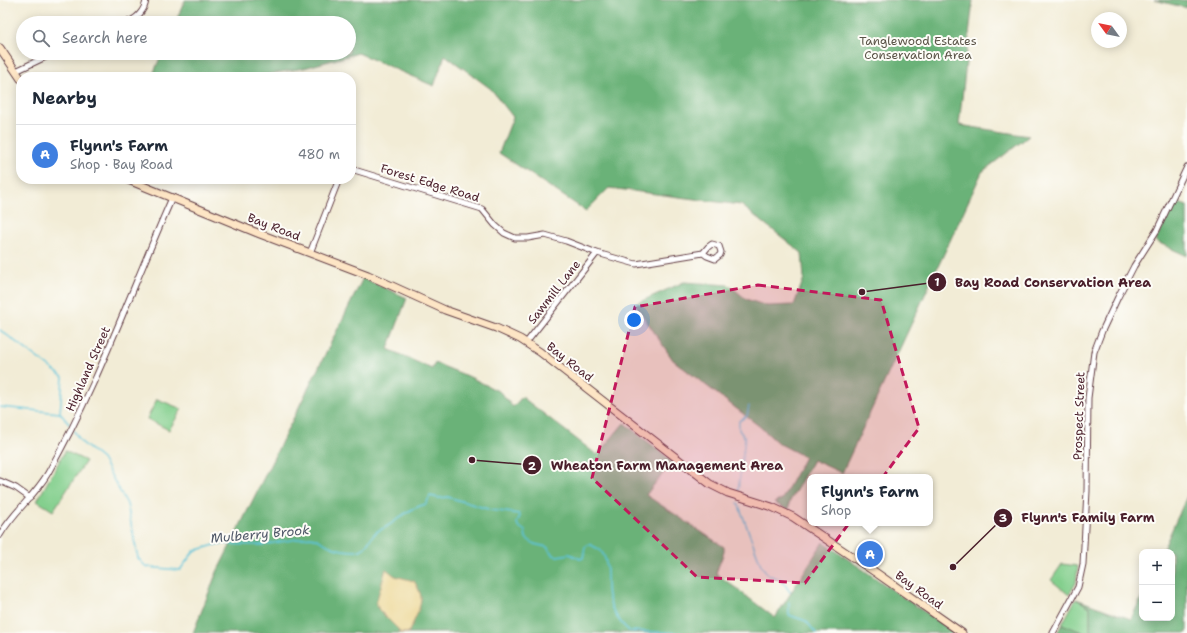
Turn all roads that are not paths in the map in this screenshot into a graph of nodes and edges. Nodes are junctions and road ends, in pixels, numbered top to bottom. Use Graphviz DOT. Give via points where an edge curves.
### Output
graph roads {
  1 [pos="146,0"];
  2 [pos="136,16"];
  3 [pos="0,48"];
  4 [pos="39,60"];
  5 [pos="16,71"];
  6 [pos="1187,167"];
  7 [pos="356,171"];
  8 [pos="138,184"];
  9 [pos="337,184"];
  10 [pos="172,198"];
  11 [pos="703,252"];
  12 [pos="310,253"];
  13 [pos="597,253"];
  14 [pos="526,343"];
  15 [pos="0,481"];
  16 [pos="30,498"];
  17 [pos="0,535"];
  18 [pos="962,633"];
  19 [pos="1053,633"];
  1 -- 2 [label="street" via="142,12"];
  3 -- 5 [label="main road"];
  4 -- 5 [label="street"];
  6 -- 19 [label="street, Prospect Street" via="1157,230 1118,297 1094,352 1088,398 1083,564 1078,587"];
  7 -- 13 [label="street, Forest Edge Road" via="482,209 504,233 515,238 545,235"];
  8 -- 10 [label="main road, Bay Road"];
  9 -- 12 [label="street"];
  10 -- 12 [label="main road, Bay Road"];
  10 -- 16 [label="street, Highland Street" via="90,390 51,468"];
  11 -- 13 [label="street, Forest Edge Road" via="636,264"];
  12 -- 14 [label="main road, Bay Road" via="368,275 445,310 496,328"];
  13 -- 14 [label="street, Sawmill Lane"];
  14 -- 18 [label="main road, Bay Road" via="710,484 793,517"];
  15 -- 16 [label="street"];
  16 -- 17 [label="street, Highland Street"];
}
